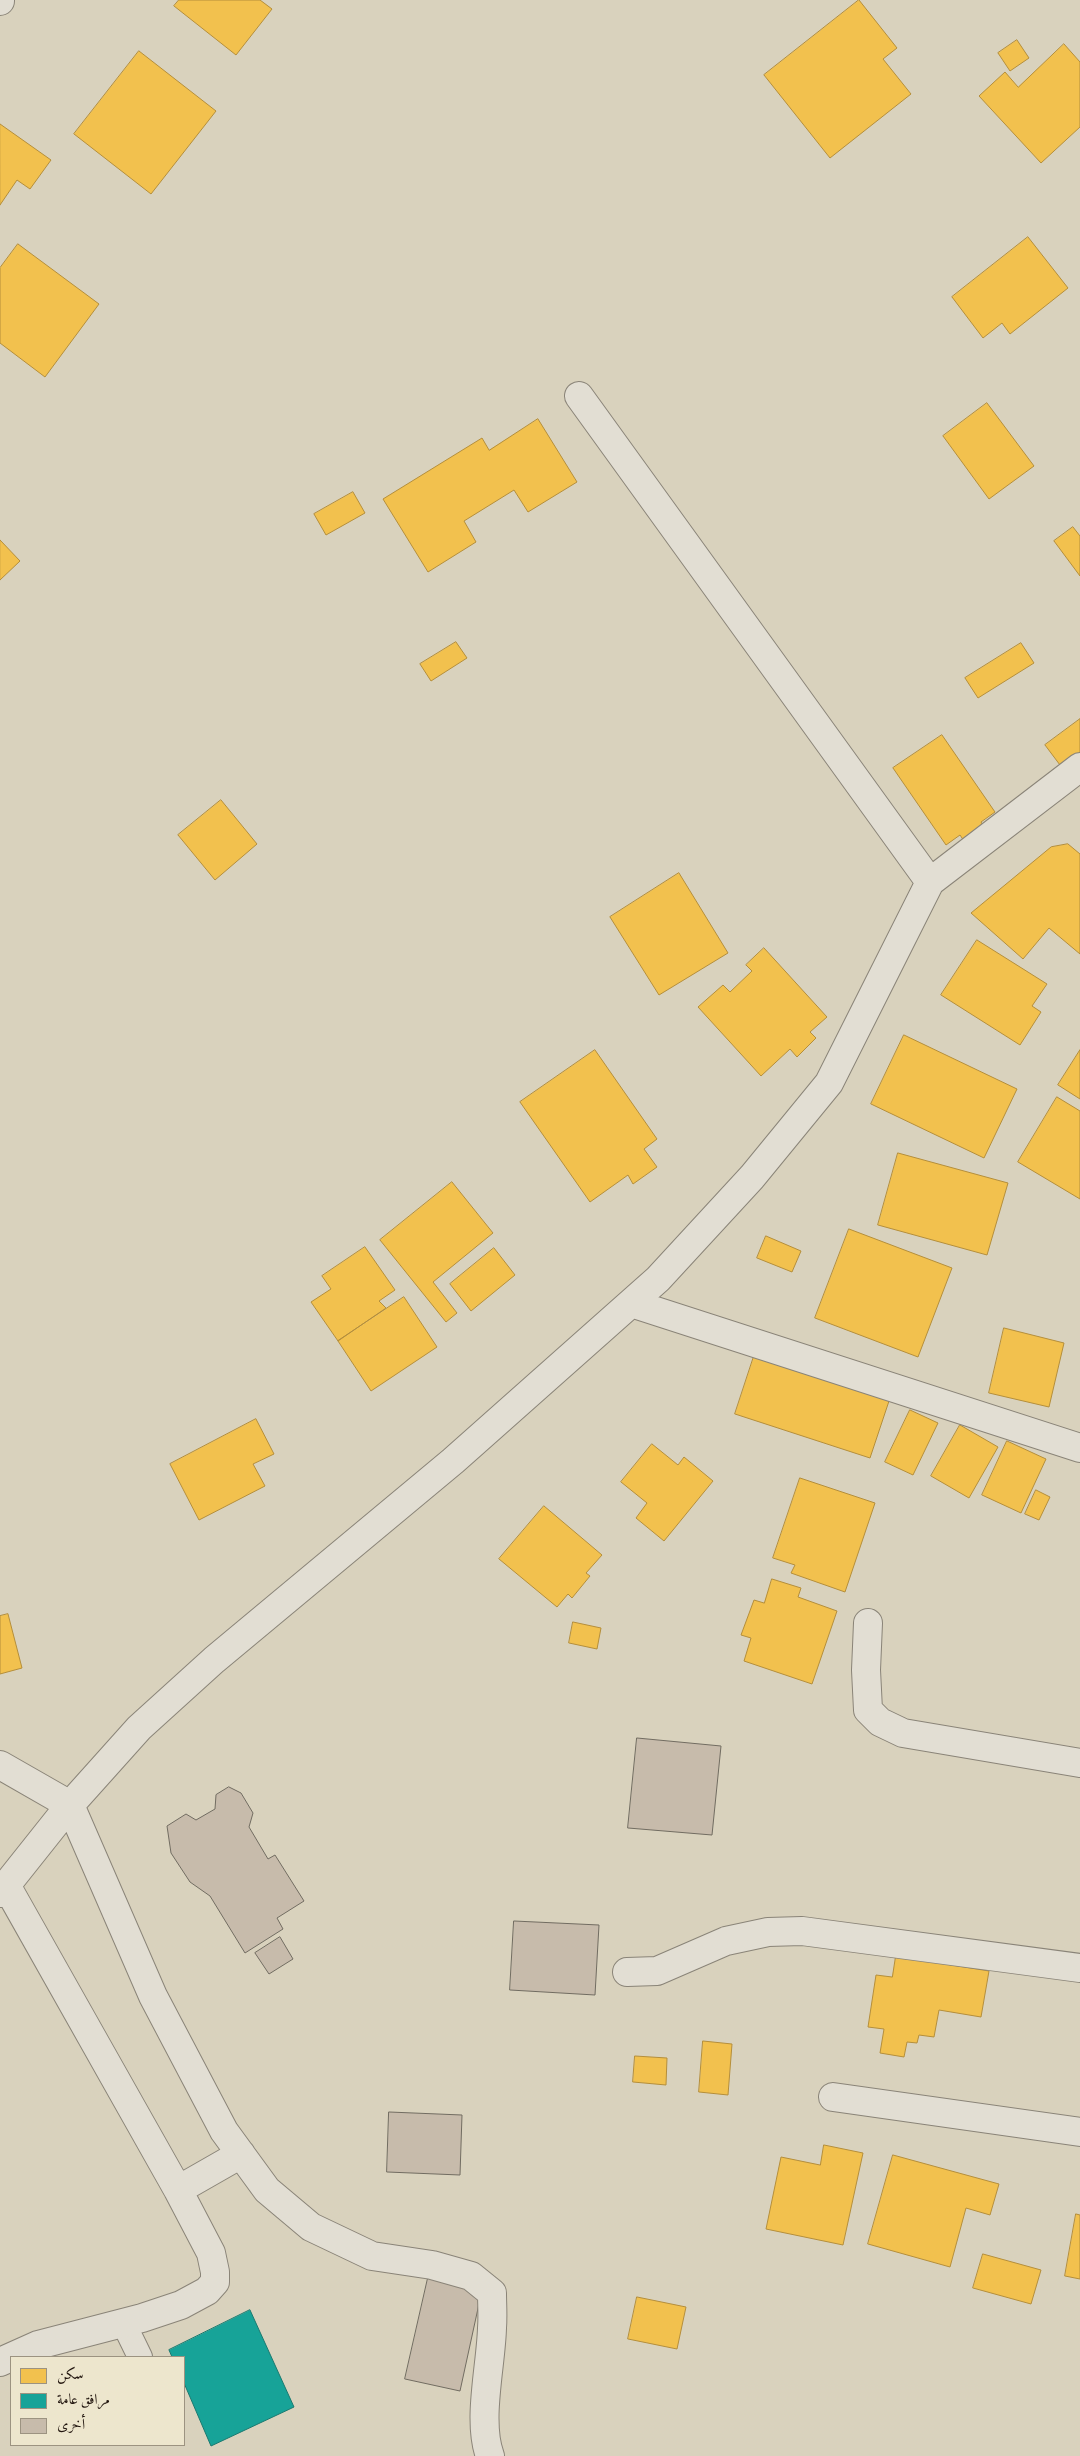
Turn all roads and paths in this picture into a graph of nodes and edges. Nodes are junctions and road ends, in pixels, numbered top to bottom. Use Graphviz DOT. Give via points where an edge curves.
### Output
graph roads {
  1 [pos="579,396"];
  2 [pos="1080,767"];
  3 [pos="930,882"];
  4 [pos="631,1304"];
  5 [pos="1080,1448"];
  6 [pos="868,1624"];
  7 [pos="1080,1763"];
  8 [pos="0,1765"];
  9 [pos="70,1805"];
  10 [pos="3,1889"];
  11 [pos="1080,1968"];
  12 [pos="627,1972"];
  13 [pos="833,2097"];
  14 [pos="1080,2132"];
  15 [pos="241,2154"];
  16 [pos="178,2190"];
  17 [pos="123,2322"];
  18 [pos="13,2356"];
  19 [pos="140,2356"];
  20 [pos="490,2456"];
  1 -- 3 [label="street"];
  2 -- 3 [label="street"];
  3 -- 4 [label="street" via="829,1083 752,1177"];
  4 -- 5 [label="street"];
  4 -- 9 [label="street" via="453,1461 207,1667 139,1728"];
  6 -- 7 [label="street" via="868,1710 880,1722 903,1733"];
  8 -- 9 [label="street"];
  9 -- 10 [label="street"];
  9 -- 15 [label="street" via="153,1996 224,2131"];
  10 -- 16 [label="street"];
  11 -- 12 [label="street" via="802,1931 768,1932 726,1941 658,1971"];
  13 -- 14 [label="street"];
  15 -- 16 [label="street"];
  15 -- 20 [label="street" via="267,2190 311,2227 372,2256 432,2265 471,2276 492,2292 486,2412 486,2446"];
  16 -- 17 [label="street" via="211,2253 215,2282 207,2291 181,2305"];
  17 -- 18 [label="street" via="38,2345"];
  17 -- 19 [label="lane"];
}
